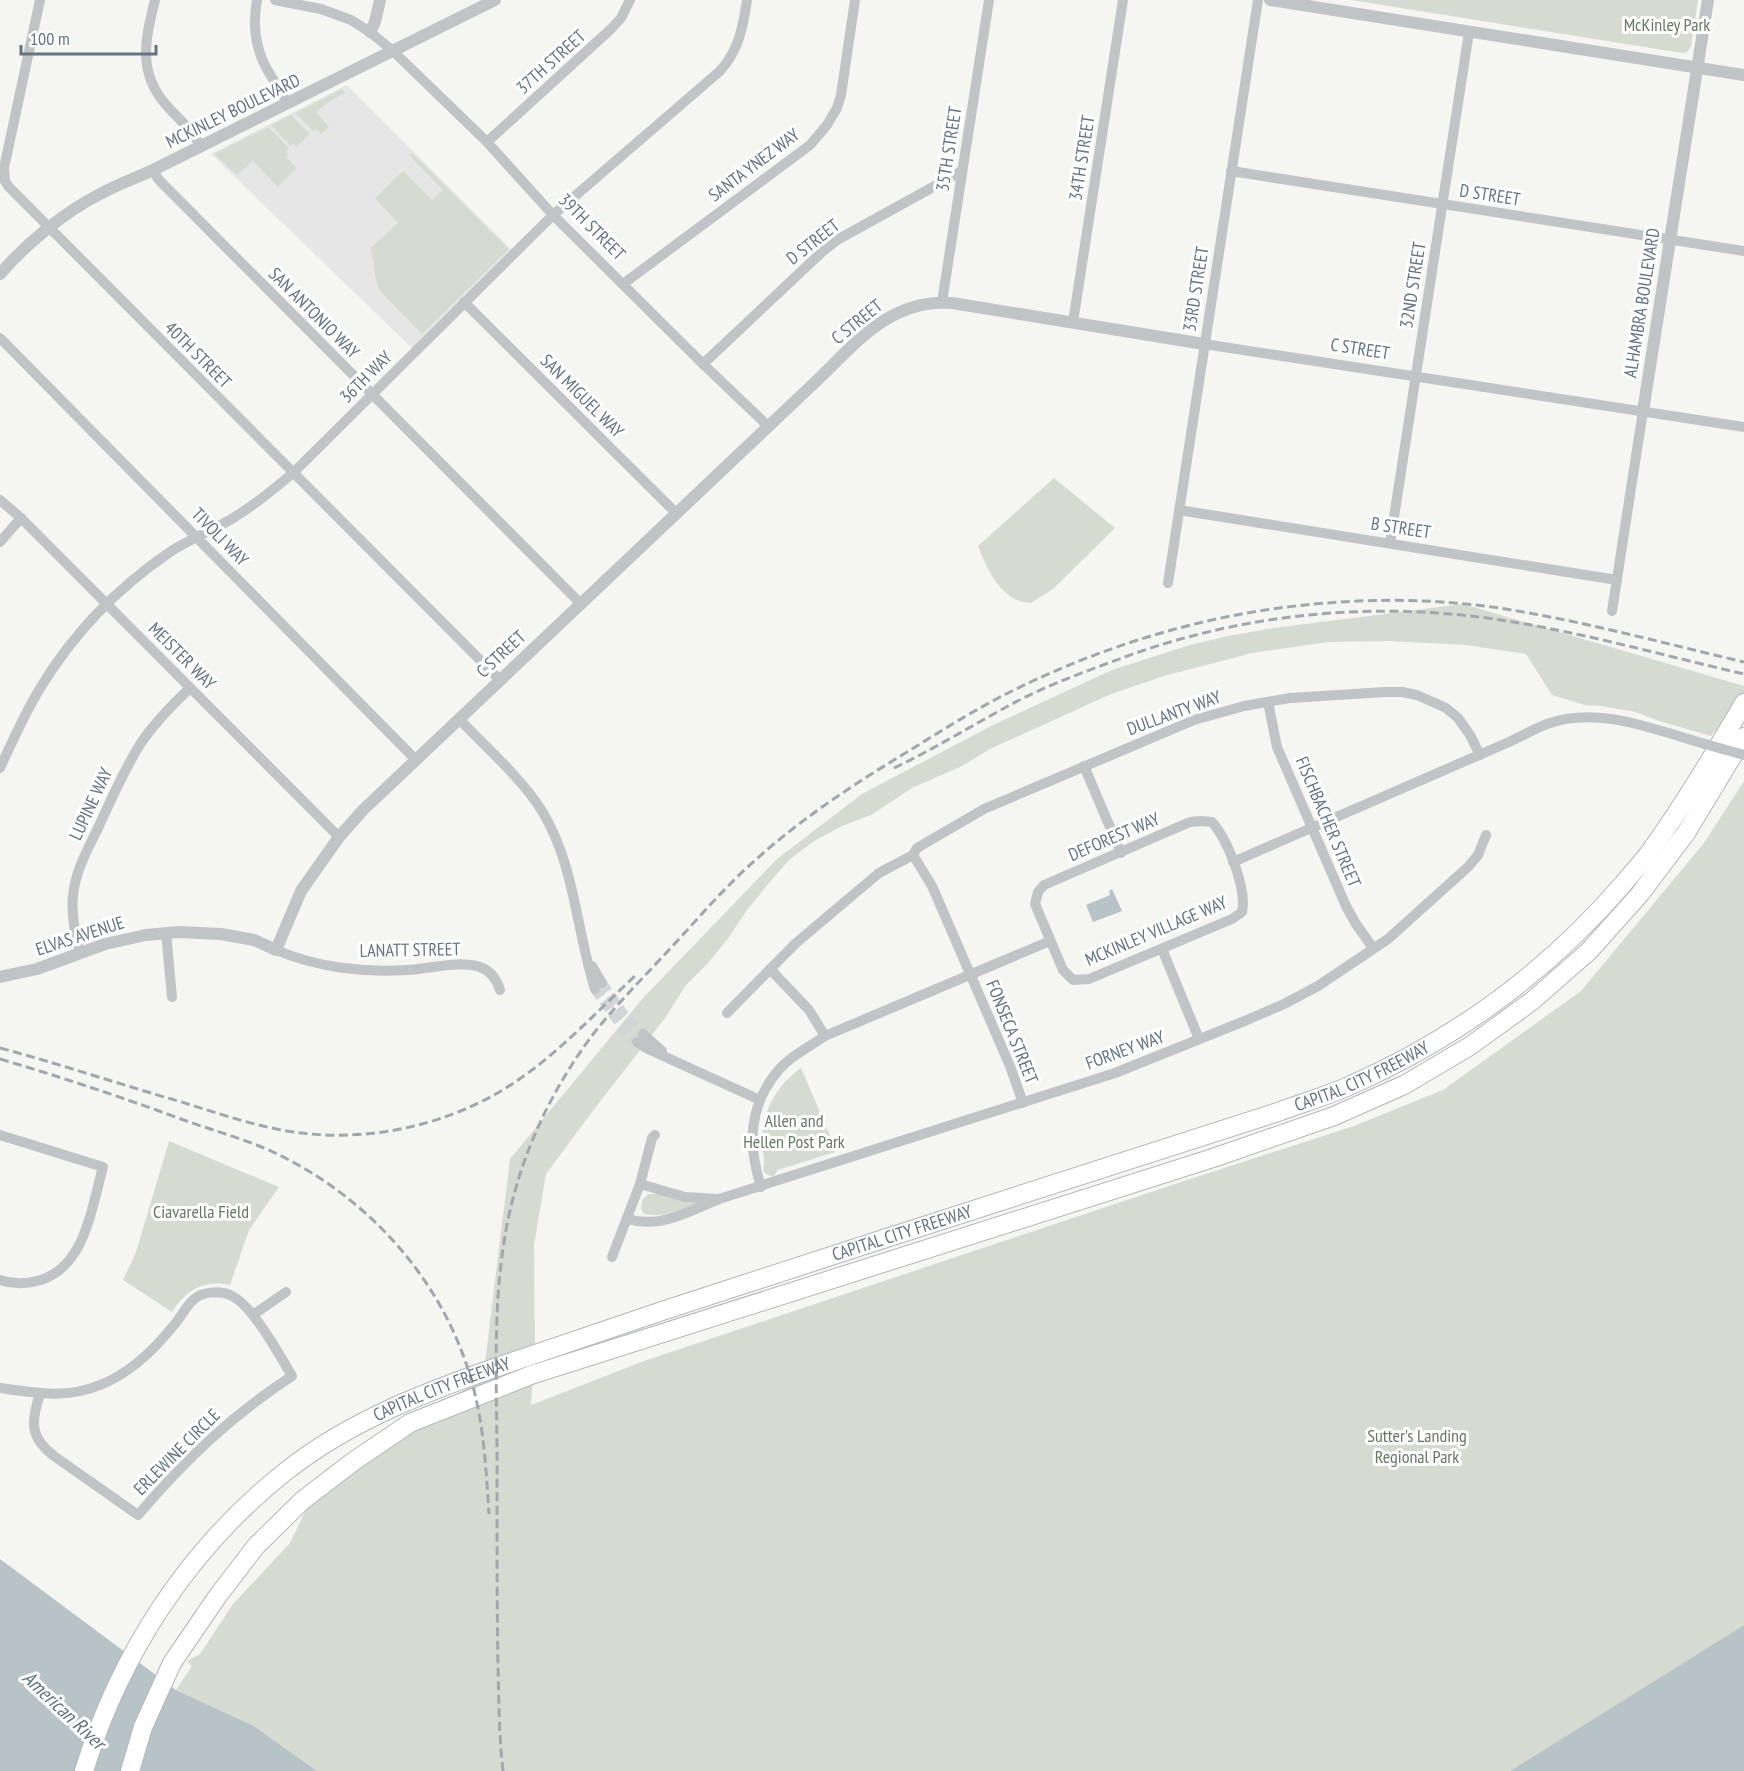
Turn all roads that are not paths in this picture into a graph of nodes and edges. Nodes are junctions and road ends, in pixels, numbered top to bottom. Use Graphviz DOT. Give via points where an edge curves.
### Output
graph roads {
  1 [pos="40,0"];
  2 [pos="155,0"];
  3 [pos="257,0"];
  4 [pos="275,0"];
  5 [pos="380,0"];
  6 [pos="495,0"];
  7 [pos="630,0"];
  8 [pos="747,0"];
  9 [pos="855,0"];
  10 [pos="989,0"];
  11 [pos="1124,0"];
  12 [pos="1258,0"];
  13 [pos="1270,0"];
  14 [pos="1708,0"];
  15 [pos="370,32"];
  16 [pos="1469,32"];
  17 [pos="393,51"];
  18 [pos="1697,68"];
  19 [pos="1744,75"];
  20 [pos="288,104"];
  21 [pos="487,142"];
  22 [pos="201,147"];
  23 [pos="153,170"];
  24 [pos="962,171"];
  25 [pos="1231,171"];
  26 [pos="1442,204"];
  27 [pos="553,214"];
  28 [pos="49,228"];
  29 [pos="1671,240"];
  30 [pos="1744,251"];
  31 [pos="0,274"];
  32 [pos="623,284"];
  33 [pos="464,302"];
  34 [pos="942,302"];
  35 [pos="1073,322"];
  36 [pos="0,338"];
  37 [pos="1204,344"];
  38 [pos="703,364"];
  39 [pos="1416,376"];
  40 [pos="372,394"];
  41 [pos="1643,411"];
  42 [pos="768,426"];
  43 [pos="1744,427"];
  44 [pos="293,473"];
  45 [pos="0,500"];
  46 [pos="1179,510"];
  47 [pos="676,514"];
  48 [pos="21,518"];
  49 [pos="197,537"];
  50 [pos="0,542"];
  51 [pos="1390,543"];
  52 [pos="1617,580"];
  53 [pos="1168,583"];
  54 [pos="106,604"];
  55 [pos="581,604"];
  56 [pos="1612,611"];
  57 [pos="500,680"];
  58 [pos="190,688"];
  59 [pos="1268,702"];
  60 [pos="1744,703"];
  61 [pos="459,719"];
  62 [pos="1744,737"];
  63 [pos="1480,755"];
  64 [pos="1744,755"];
  65 [pos="416,760"];
  66 [pos="1084,766"];
  67 [pos="0,768"];
  68 [pos="1312,827"];
  69 [pos="1486,835"];
  70 [pos="339,837"];
  71 [pos="1121,853"];
  72 [pos="913,855"];
  73 [pos="1233,862"];
  74 [pos="166,933"];
  75 [pos="1050,941"];
  76 [pos="1373,948"];
  77 [pos="1162,949"];
  78 [pos="276,950"];
  79 [pos="80,954"];
  80 [pos="770,969"];
  81 [pos="970,973"];
  82 [pos="0,977"];
  83 [pos="598,986"];
  84 [pos="500,990"];
  85 [pos="172,997"];
  86 [pos="727,1013"];
  87 [pos="825,1036"];
  88 [pos="640,1038"];
  89 [pos="1199,1039"];
  90 [pos="760,1100"];
  91 [pos="1023,1103"];
  92 [pos="0,1135"];
  93 [pos="655,1135"];
  94 [pos="640,1184"];
  95 [pos="760,1187"];
  96 [pos="719,1199"];
  97 [pos="628,1219"];
  98 [pos="612,1257"];
  99 [pos="0,1280"];
  100 [pos="286,1292"];
  101 [pos="253,1315"];
  102 [pos="0,1388"];
  103 [pos="40,1394"];
  104 [pos="84,1771"];
  105 [pos="130,1771"];
  1 -- 28 [label="street, 40TH STREET" via="4,174 12,192"];
  2 -- 22 [label="street" via="145,40 150,82"];
  3 -- 20 [label="street" via="255,27 260,54"];
  4 -- 15 [label="street" via="336,14"];
  5 -- 15 [label="street"];
  6 -- 17 [label="street, MCKINLEY BOULEVARD"];
  7 -- 21 [label="street, 37TH STREET" via="611,29"];
  8 -- 27 [label="street, 36TH WAY" via="742,33 725,65"];
  9 -- 32 [label="street, SANTA YNEZ WAY" via="840,95 834,114 819,136"];
  10 -- 24 [label="street, 35TH STREET"];
  11 -- 35 [label="street, 34TH STREET"];
  12 -- 25 [label="street, 33RD STREET"];
  13 -- 16 [label="street"];
  14 -- 18 [label="street, ALHAMBRA BOULEVARD"];
  15 -- 17 [label="street"];
  16 -- 18 [label="street"];
  16 -- 26 [label="street, 32ND STREET"];
  17 -- 20 [label="street, MCKINLEY BOULEVARD"];
  17 -- 21 [label="street, 39TH STREET"];
  18 -- 19 [label="street"];
  18 -- 29 [label="street, ALHAMBRA BOULEVARD"];
  20 -- 22 [label="street, MCKINLEY BOULEVARD"];
  21 -- 27 [label="street, 39TH STREET"];
  22 -- 23 [label="street, MCKINLEY BOULEVARD"];
  23 -- 28 [label="street, MCKINLEY BOULEVARD" via="100,193"];
  23 -- 40 [label="street, SAN ANTONIO WAY"];
  24 -- 34 [label="street, 35TH STREET"];
  24 -- 38 [label="street, D STREET" via="823,250"];
  25 -- 26 [label="street, D STREET"];
  25 -- 37 [label="street, 33RD STREET"];
  26 -- 29 [label="street, D STREET"];
  26 -- 39 [label="street, 32ND STREET"];
  27 -- 32 [label="street, 39TH STREET"];
  27 -- 33 [label="street, 36TH WAY"];
  28 -- 31 [label="street, MCKINLEY BOULEVARD"];
  28 -- 44 [label="street, 40TH STREET"];
  29 -- 30 [label="street, D STREET"];
  29 -- 41 [label="street, ALHAMBRA BOULEVARD"];
  32 -- 38 [label="street, 39TH STREET"];
  33 -- 40 [label="street, 36TH WAY"];
  33 -- 47 [label="street, SAN MIGUEL WAY"];
  34 -- 35 [label="street, C STREET"];
  34 -- 42 [label="street, C STREET" via="910,307 882,320"];
  35 -- 37 [label="street, C STREET"];
  36 -- 49 [label="street, TIVOLI WAY"];
  37 -- 39 [label="street, C STREET"];
  37 -- 46 [label="street, 33RD STREET"];
  38 -- 42 [label="street, 39TH STREET"];
  39 -- 41 [label="street, C STREET"];
  39 -- 51 [label="street, 32ND STREET"];
  40 -- 44 [label="street, 36TH WAY"];
  40 -- 55 [label="street, SAN ANTONIO WAY"];
  41 -- 43 [label="street, C STREET"];
  41 -- 52 [label="street, ALHAMBRA BOULEVARD"];
  42 -- 47 [label="street, C STREET"];
  44 -- 49 [label="street, 36TH WAY" via="241,513"];
  44 -- 57 [label="street, 40TH STREET"];
  45 -- 48 [label="street, MEISTER WAY"];
  46 -- 51 [label="street, B STREET"];
  46 -- 53 [label="street, 33RD STREET"];
  47 -- 55 [label="street, C STREET"];
  48 -- 50 [label="street"];
  48 -- 54 [label="street, MEISTER WAY"];
  49 -- 54 [label="street, 36TH WAY" via="156,562"];
  49 -- 65 [label="street, TIVOLI WAY"];
  51 -- 52 [label="street, B STREET"];
  52 -- 56 [label="street, ALHAMBRA BOULEVARD"];
  54 -- 58 [label="street, MEISTER WAY"];
  54 -- 67 [label="street, 36TH WAY" via="49,674"];
  55 -- 57 [label="street, C STREET"];
  57 -- 61 [label="street, C STREET"];
  58 -- 70 [label="street, MEISTER WAY"];
  58 -- 79 [label="street, LUPINE WAY" via="139,747 80,865 72,913"];
  59 -- 63 [label="street, DULLANTY WAY" via="1385,692 1417,695 1458,718"];
  59 -- 66 [label="street, DULLANTY WAY" via="1194,720"];
  59 -- 68 [label="street, FISCHBACHER STREET" via="1277,747"];
  60 -- 104 [label="highway, CAPITAL CITY FREEWAY" via="1692,792 1598,912 1543,965 1491,1005 1418,1052 1350,1086 1278,1112 730,1288 447,1384 345,1432 285,1472 232,1518 192,1564 135,1649 96,1734"];
  61 -- 65 [label="street, C STREET"];
  61 -- 83 [label="street" via="541,810 570,879 588,961"];
  62 -- 105 [label="highway, CAPITAL CITY FREEWAY" via="1686,833 1640,894 1589,951 1532,1001 1470,1046 1413,1079 1334,1116 1257,1143 531,1375 411,1423 303,1500 256,1546 172,1663 143,1727"];
  63 -- 64 [label="street, bridge" via="1547,724 1575,717 1615,719"];
  63 -- 68 [label="street"];
  65 -- 70 [label="street, C STREET"];
  66 -- 71 [label="street"];
  66 -- 72 [label="street, DULLANTY WAY" via="984,808 917,848"];
  68 -- 73 [label="street"];
  68 -- 76 [label="street, FISCHBACHER STREET" via="1346,906"];
  69 -- 76 [label="street, FORNEY WAY" via="1468,867"];
  70 -- 78 [label="street, C STREET" via="301,891"];
  71 -- 73 [label="street, DEFOREST WAY" via="1190,822 1201,821 1212,822 1218,829"];
  71 -- 75 [label="street, DEFOREST WAY" via="1044,885 1038,892 1035,904"];
  72 -- 80 [label="street, DULLANTY WAY" via="879,873"];
  72 -- 81 [label="street" via="932,886"];
  73 -- 77 [label="street, MCKINLEY VILLAGE WAY" via="1242,892 1242,912"];
  74 -- 78 [label="street, ELVAS AVENUE" via="221,934 254,940"];
  74 -- 79 [label="street, ELVAS AVENUE" via="105,944"];
  74 -- 85 [label="street"];
  75 -- 77 [label="street, MCKINLEY VILLAGE WAY" via="1063,970 1073,980 1089,979"];
  75 -- 81 [label="street"];
  76 -- 89 [label="street, FORNEY WAY" via="1328,980 1284,1004"];
  77 -- 89 [label="street"];
  78 -- 84 [label="street, LANATT STREET" via="313,962 362,970 480,967 495,978"];
  79 -- 82 [label="street, ELVAS AVENUE"];
  80 -- 86 [label="street, DULLANTY WAY"];
  80 -- 87 [label="street" via="809,1010"];
  81 -- 87 [label="street"];
  81 -- 91 [label="street, FONSECA STREET"];
  87 -- 90 [label="street" via="777,1072"];
  88 -- 90 [label="street" via="671,1059"];
  89 -- 91 [label="street, FORNEY WAY" via="1115,1073"];
  90 -- 95 [label="street" via="752,1148"];
  91 -- 95 [label="street, FORNEY WAY"];
  92 -- 99 [label="street" via="103,1167 86,1230 67,1263 45,1279 14,1284"];
  93 -- 94 [label="street"];
  94 -- 96 [label="street, FORNEY WAY" via="685,1197"];
  94 -- 97 [label="street"];
  95 -- 96 [label="street, FORNEY WAY"];
  96 -- 97 [label="street, FORNEY WAY" via="652,1223"];
  97 -- 98 [label="street"];
  100 -- 101 [label="street"];
  101 -- 103 [label="street, ERLEWINE CIRCLE" via="227,1294 205,1293 195,1298 167,1335 128,1370 99,1386"];
  101 -- 103 [label="street, ERLEWINE CIRCLE" via="292,1376 221,1429 138,1515 44,1447 34,1429 33,1416"];
  102 -- 103 [label="street"];
}
